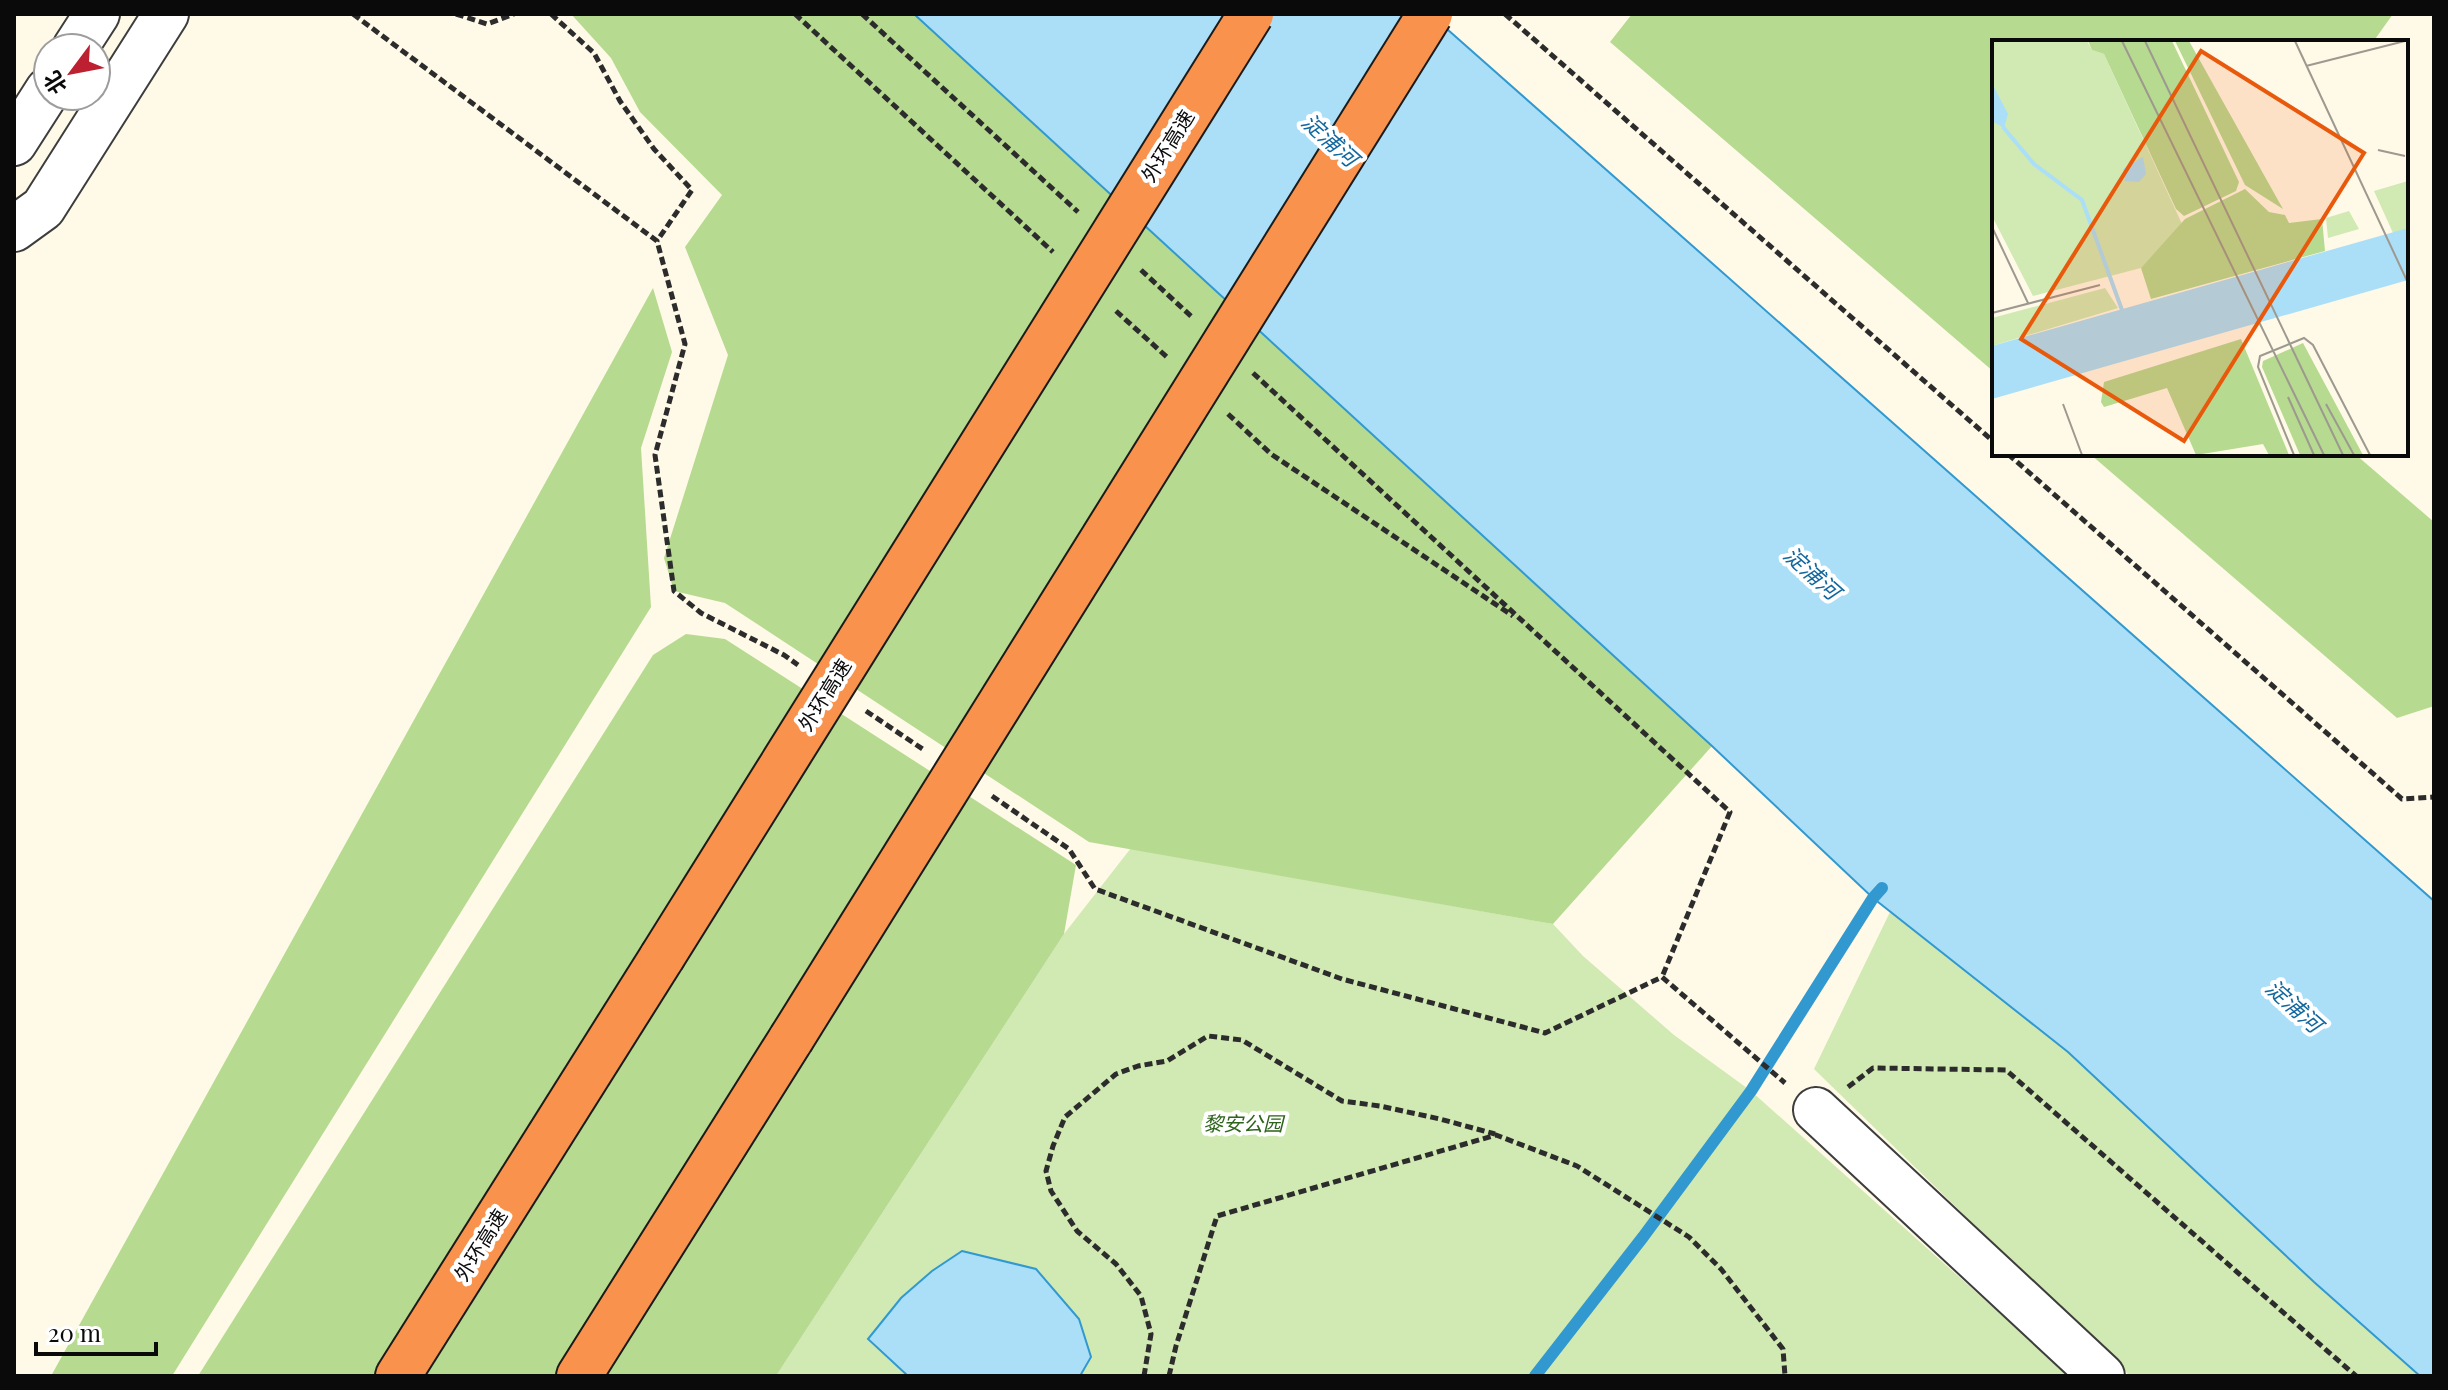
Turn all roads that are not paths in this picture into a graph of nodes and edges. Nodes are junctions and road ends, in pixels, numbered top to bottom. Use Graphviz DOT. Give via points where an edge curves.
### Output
graph roads {
  1 [pos="97,14"];
  2 [pos="132,14"];
  3 [pos="166,14"];
  4 [pos="1251,14"];
  5 [pos="1430,14"];
  6 [pos="85,32"];
  7 [pos="112,45"];
  8 [pos="34,112"];
  9 [pos="70,112"];
  10 [pos="14,143"];
  11 [pos="16,205"];
  12 [pos="1816,1110"];
  13 [pos="398,1376"];
  14 [pos="579,1376"];
  15 [pos="2102,1376"];
  1 -- 6 [label="street"];
  2 -- 7 [label="street"];
  3 -- 11 [label="street" via="43,208"];
  4 -- 13 [label="highway, 外环高速, bridge"];
  5 -- 14 [label="highway, bridge"];
  8 -- 10 [label="street"];
  9 -- 11 [label="street"];
  12 -- 15 [label="street"];
}
